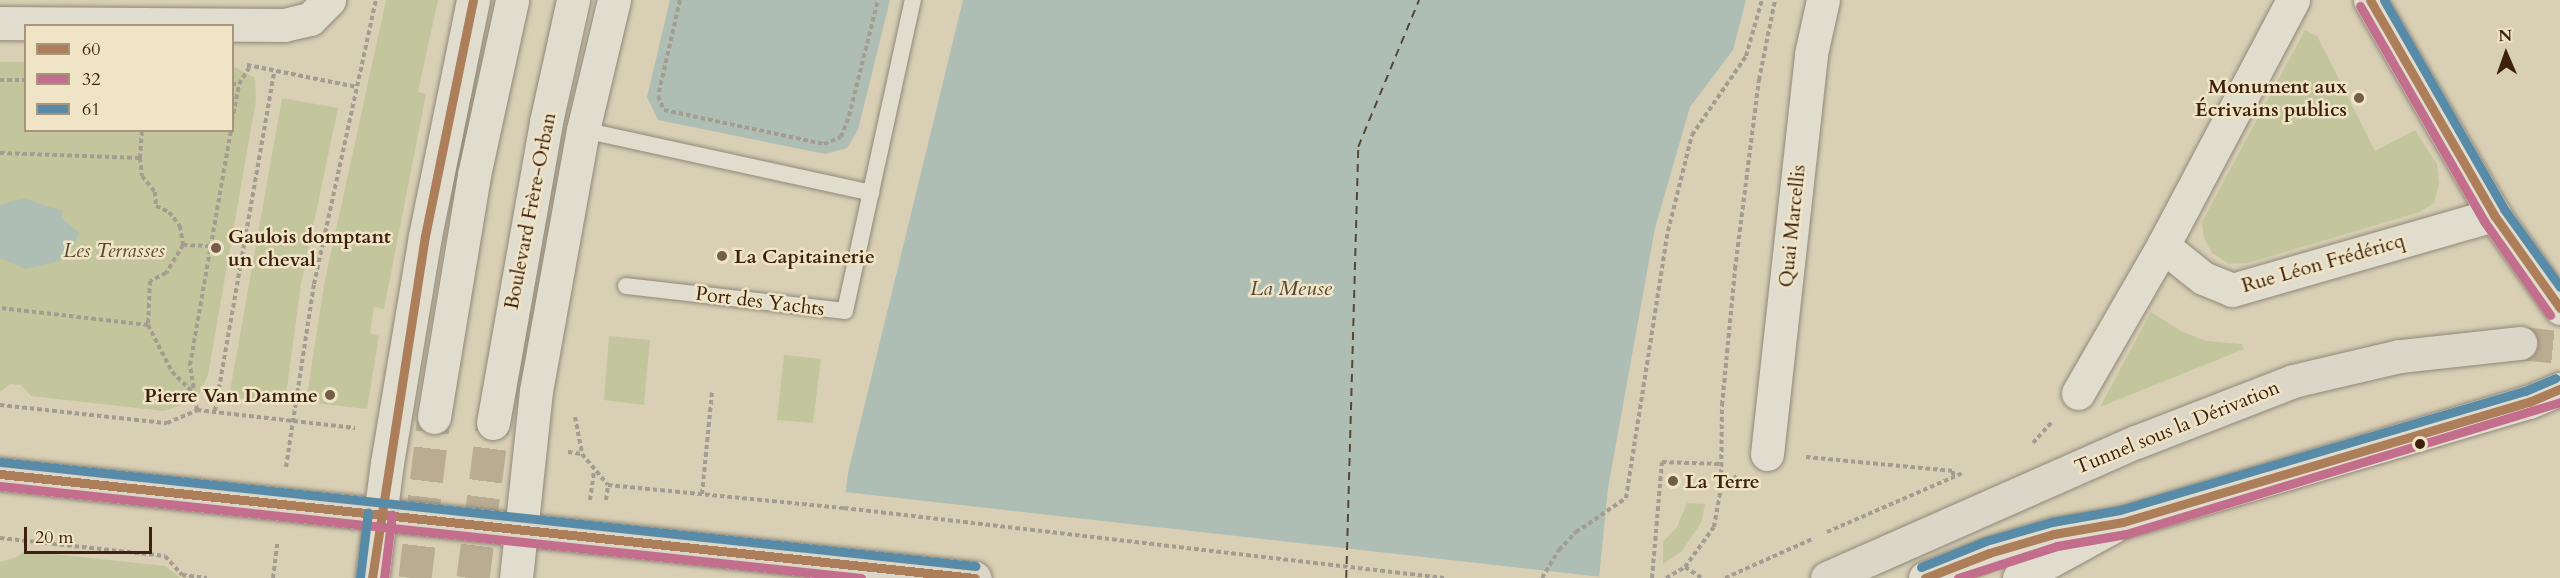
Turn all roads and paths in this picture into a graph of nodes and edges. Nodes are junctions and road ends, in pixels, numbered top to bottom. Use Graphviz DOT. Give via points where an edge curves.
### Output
graph roads {
  1 [pos="329,0"];
  2 [pos="376,0"];
  3 [pos="474,0"];
  4 [pos="512,0"];
  5 [pos="573,0"];
  6 [pos="614,0"];
  7 [pos="680,0"];
  8 [pos="878,0"];
  9 [pos="913,0"];
  10 [pos="1761,0"];
  11 [pos="1775,0"];
  12 [pos="1823,0"];
  13 [pos="2293,0"];
  14 [pos="2370,0"];
  15 [pos="0,23"];
  16 [pos="142,24"];
  17 [pos="234,25"];
  18 [pos="274,72"];
  19 [pos="0,80"];
  20 [pos="24,80"];
  21 [pos="234,84"];
  22 [pos="239,84"];
  23 [pos="357,87"];
  24 [pos="234,110"];
  25 [pos="720,122"];
  26 [pos="718,128"];
  27 [pos="583,130"];
  28 [pos="760,130"];
  29 [pos="142,132"];
  30 [pos="231,132"];
  31 [pos="759,136"];
  32 [pos="0,153"];
  33 [pos="140,158"];
  34 [pos="871,193"];
  35 [pos="2494,215"];
  36 [pos="183,244"];
  37 [pos="211,246"];
  38 [pos="2163,246"];
  39 [pos="626,286"];
  40 [pos="0,308"];
  41 [pos="2560,308"];
  42 [pos="147,325"];
  43 [pos="2520,343"];
  44 [pos="2560,389"];
  45 [pos="193,391"];
  46 [pos="712,392"];
  47 [pos="2078,393"];
  48 [pos="0,405"];
  49 [pos="197,410"];
  50 [pos="215,412"];
  51 [pos="435,417"];
  52 [pos="293,420"];
  53 [pos="493,423"];
  54 [pos="2023,449"];
  55 [pos="582,454"];
  56 [pos="1767,454"];
  57 [pos="1721,464"];
  58 [pos="1974,469"];
  59 [pos="0,474"];
  60 [pos="1953,476"];
  61 [pos="702,494"];
  62 [pos="281,503"];
  63 [pos="380,513"];
  64 [pos="2123,522"];
  65 [pos="521,527"];
  66 [pos="0,538"];
  67 [pos="1685,567"];
  68 [pos="1839,573"];
  69 [pos="180,576"];
  70 [pos="199,578"];
  71 [pos="207,578"];
  72 [pos="273,578"];
  73 [pos="372,578"];
  74 [pos="516,578"];
  75 [pos="974,578"];
  76 [pos="1444,578"];
  77 [pos="1542,578"];
  78 [pos="1652,578"];
  79 [pos="1666,578"];
  80 [pos="1702,578"];
  81 [pos="1725,578"];
  82 [pos="1925,578"];
  83 [pos="2019,578"];
  1 -- 17 [label="street" via="310,20 284,25"];
  2 -- 23 [label="path"];
  3 -- 63 [label="street" via="431,201"];
  4 -- 51 [label="street" via="474,175"];
  5 -- 53 [label="street, Boulevard Frère-Orban" via="537,168"];
  6 -- 27 [label="street"];
  7 -- 25 [label="path" via="658,96 664,110"];
  8 -- 28 [label="path" via="841,137 824,144"];
  9 -- 34 [label="lane, Port des Yachts"];
  10 -- 77 [label="path" via="1746,56 1692,135 1666,242 1626,498 1576,532"];
  11 -- 57 [label="path" via="1759,80 1735,269 1722,405"];
  12 -- 56 [label="street, Quai Marcellis" via="1811,54"];
  13 -- 38 [label="street"];
  14 -- 35 [label="street"];
  15 -- 16 [label="street"];
  18 -- 22 [label="path" via="249,68"];
  18 -- 23 [label="path"];
  18 -- 50 [label="path"];
  19 -- 20 [label="path"];
  21 -- 22 [label="path"];
  22 -- 24 [label="path"];
  23 -- 52 [label="path" via="314,284"];
  25 -- 26 [label="path"];
  25 -- 28 [label="path"];
  27 -- 34 [label="lane"];
  27 -- 65 [label="street" via="536,391"];
  28 -- 31 [label="path"];
  29 -- 33 [label="path"];
  30 -- 37 [label="path"];
  32 -- 33 [label="path"];
  33 -- 36 [label="path" via="142,176 155,192 156,206 169,212 180,226"];
  34 -- 39 [label="lane, Port des Yachts" via="845,311"];
  35 -- 38 [label="street, Rue Léon Frédéricq" via="2232,290 2203,278"];
  35 -- 41 [label="street"];
  36 -- 37 [label="path"];
  36 -- 42 [label="path" via="178,258 165,273 150,281"];
  37 -- 45 [label="path" via="190,365"];
  38 -- 47 [label="street"];
  40 -- 42 [label="path"];
  42 -- 45 [label="path" via="172,372"];
  43 -- 68 [label="main road, Tunnel sous la Dérivation" via="2379,359 2293,381 2125,447"];
  44 -- 64 [label="street" via="2529,402"];
  45 -- 49 [label="path"];
  46 -- 61 [label="path"];
  47 -- 54 [label="path"];
  48 -- 49 [label="path" via="167,423"];
  49 -- 50 [label="path"];
  50 -- 52 [label="path"];
  52 -- 62 [label="path"];
  55 -- 61 [label="path" via="608,485"];
  56 -- 60 [label="path" via="1953,471"];
  57 -- 67 [label="path" via="1714,527"];
  57 -- 78 [label="path" via="1662,462"];
  58 -- 60 [label="path"];
  59 -- 62 [label="main road"];
  60 -- 81 [label="path"];
  61 -- 76 [label="path"];
  62 -- 63 [label="main road"];
  62 -- 72 [label="path"];
  63 -- 65 [label="main road"];
  63 -- 73 [label="street"];
  64 -- 82 [label="street" via="2054,534"];
  64 -- 83 [label="street"];
  65 -- 74 [label="street"];
  65 -- 75 [label="main road"];
  66 -- 69 [label="path" via="165,556"];
  67 -- 79 [label="path"];
  67 -- 80 [label="path"];
  69 -- 70 [label="path"];
  70 -- 71 [label="path"];
}
